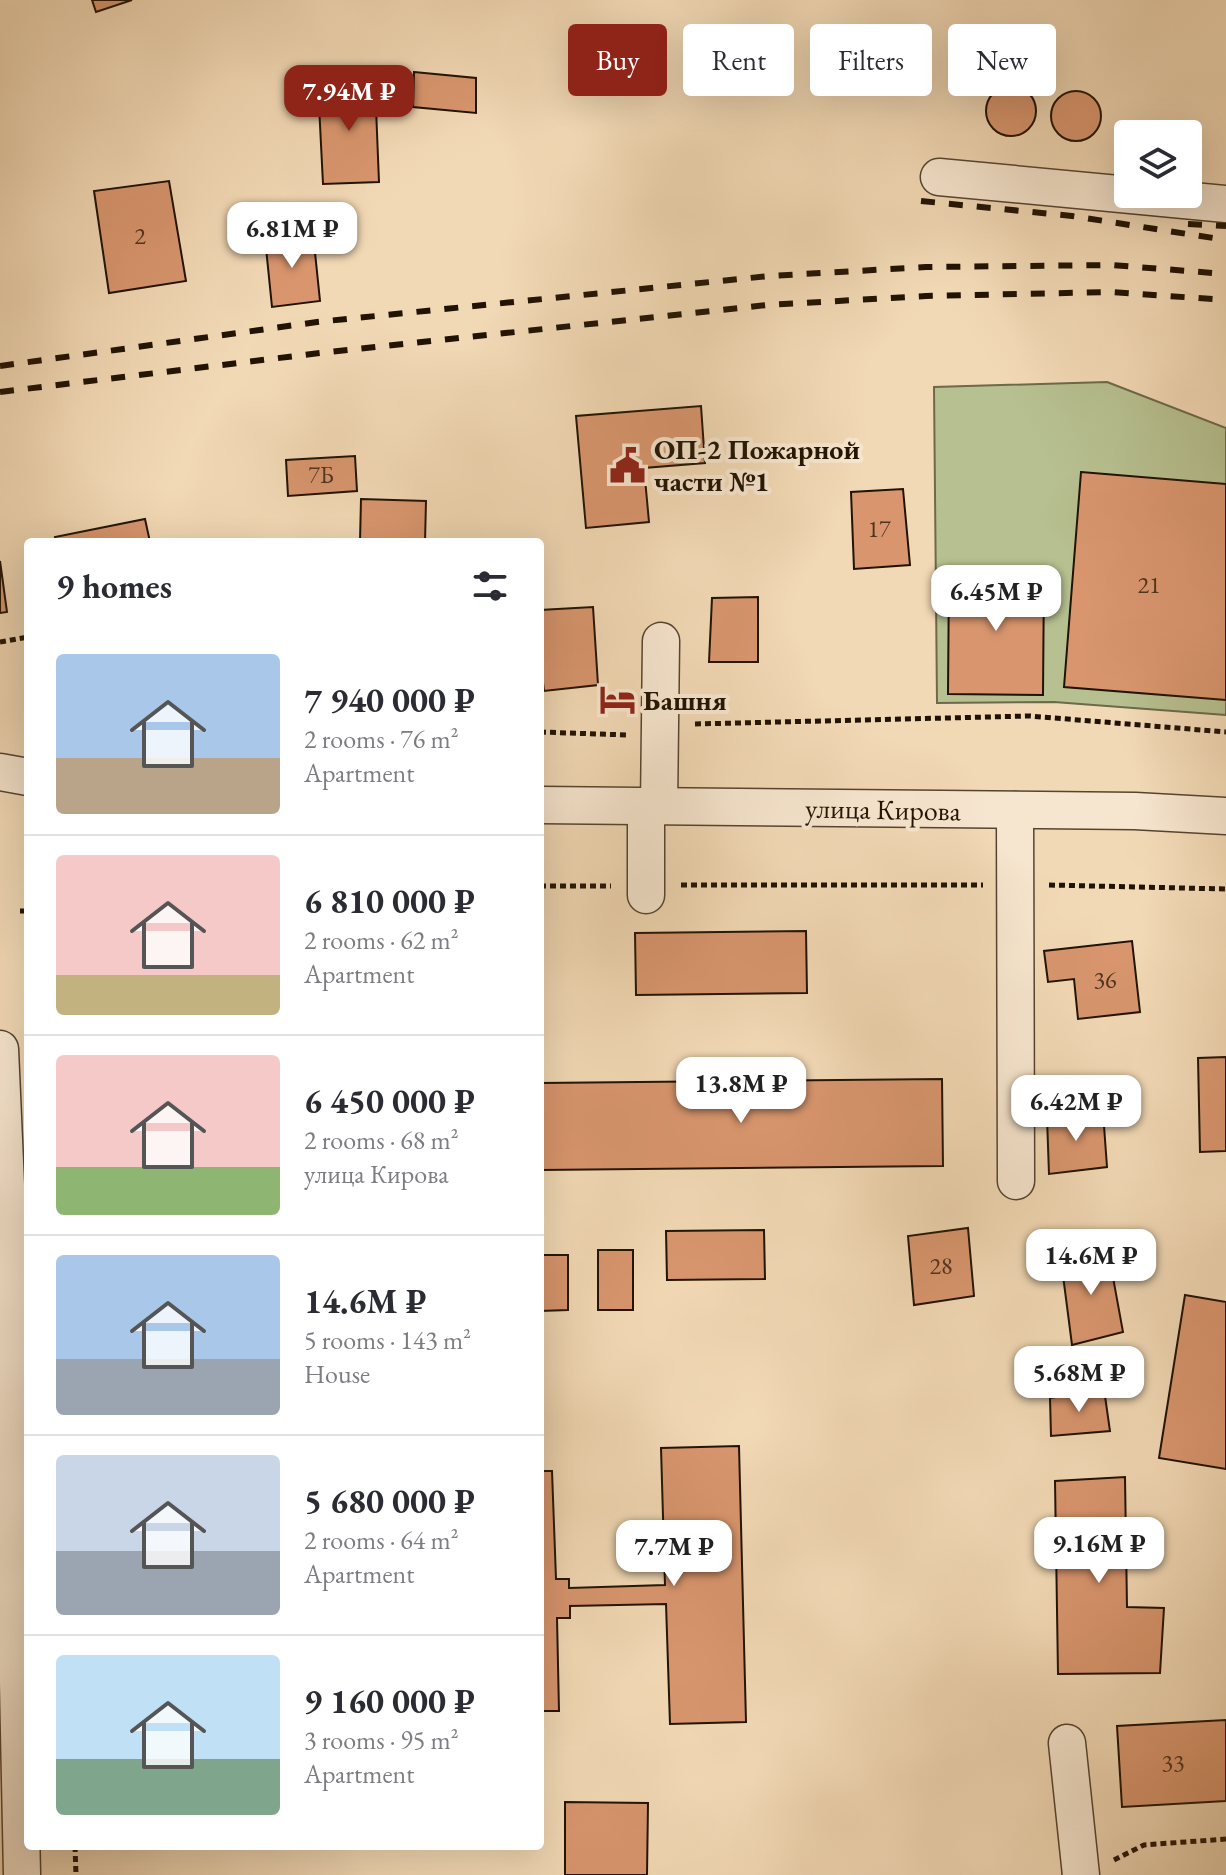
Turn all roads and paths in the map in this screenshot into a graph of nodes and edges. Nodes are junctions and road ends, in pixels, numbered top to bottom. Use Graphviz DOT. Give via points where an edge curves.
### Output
graph roads {
  1 [pos="939,177"];
  2 [pos="1226,204"];
  3 [pos="24,638"];
  4 [pos="661,641"];
  5 [pos="0,642"];
  6 [pos="544,732"];
  7 [pos="1226,732"];
  8 [pos="660,735"];
  9 [pos="0,772"];
  10 [pos="24,776"];
  11 [pos="544,805"];
  12 [pos="652,807"];
  13 [pos="1015,810"];
  14 [pos="1226,816"];
  15 [pos="1017,885"];
  16 [pos="544,886"];
  17 [pos="1226,889"];
  18 [pos="646,890"];
  19 [pos="20,911"];
  20 [pos="24,911"];
  21 [pos="0,1049"];
  22 [pos="0,1067"];
  23 [pos="1016,1181"];
  24 [pos="8,1611"];
  25 [pos="1067,1743"];
  26 [pos="1226,1839"];
  27 [pos="75,1850"];
  28 [pos="1095,1869"];
  29 [pos="22,1875"];
  30 [pos="76,1875"];
  1 -- 2 [label="street"];
  3 -- 5 [label="path"];
  4 -- 8 [label="street"];
  6 -- 8 [label="path"];
  7 -- 8 [label="path" via="1030,716 701,722"];
  8 -- 12 [label="street"];
  9 -- 10 [label="street"];
  11 -- 12 [label="street, улица Кирова"];
  12 -- 13 [label="street, улица Кирова"];
  12 -- 18 [label="street"];
  13 -- 14 [label="street, улица Кирова"];
  13 -- 15 [label="street"];
  15 -- 17 [label="path"];
  15 -- 18 [label="path"];
  15 -- 23 [label="street"];
  16 -- 18 [label="path"];
  19 -- 20 [label="path"];
  21 -- 22 [label="street"];
  22 -- 24 [label="street" via="9,1253"];
  24 -- 29 [label="street"];
  25 -- 28 [label="street"];
  26 -- 28 [label="path" via="1144,1845"];
  27 -- 30 [label="path"];
}
